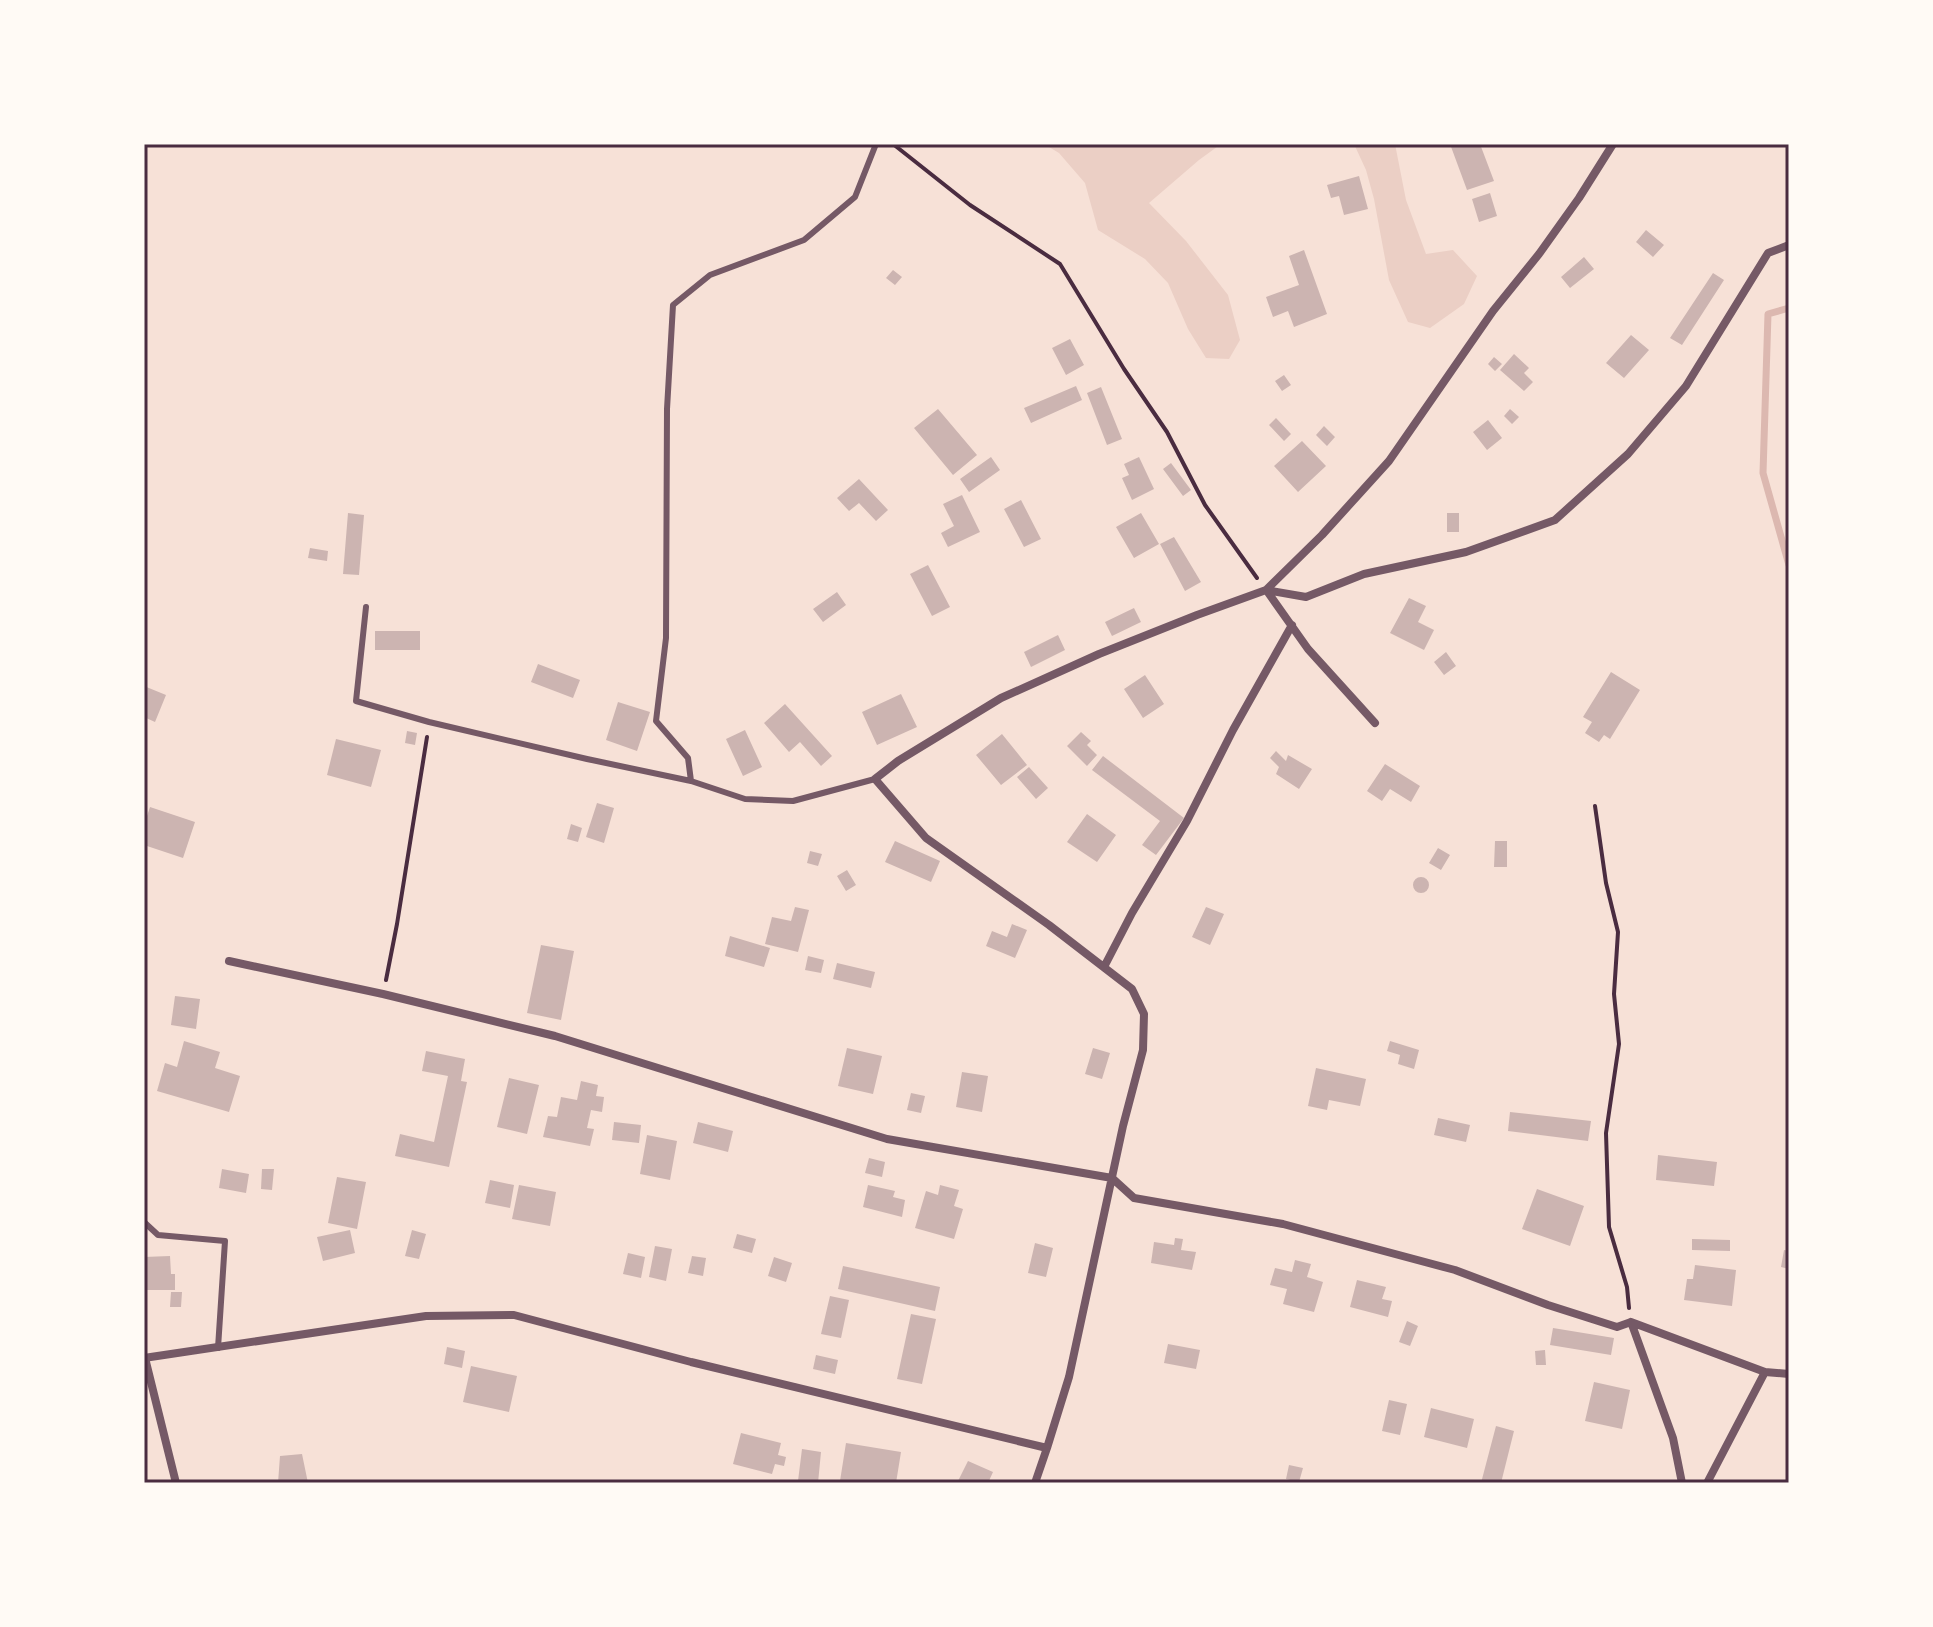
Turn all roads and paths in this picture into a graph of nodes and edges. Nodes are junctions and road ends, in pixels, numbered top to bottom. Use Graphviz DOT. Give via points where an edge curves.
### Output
graph roads {
  1 [pos="876,144"];
  2 [pos="893,144"];
  3 [pos="1613,144"];
  4 [pos="1789,245"];
  5 [pos="1266,590"];
  6 [pos="366,607"];
  7 [pos="1292,625"];
  8 [pos="429,722"];
  9 [pos="1375,723"];
  10 [pos="875,779"];
  11 [pos="691,781"];
  12 [pos="1595,806"];
  13 [pos="229,961"];
  14 [pos="1104,967"];
  15 [pos="383,994"];
  16 [pos="1112,1178"];
  17 [pos="144,1222"];
  18 [pos="1631,1322"];
  19 [pos="218,1348"];
  20 [pos="144,1358"];
  21 [pos="1765,1372"];
  22 [pos="1789,1374"];
  23 [pos="1047,1448"];
  24 [pos="176,1483"];
  25 [pos="1035,1483"];
  26 [pos="1682,1483"];
  27 [pos="1707,1483"];
  1 -- 11 [label="lane" via="855,197 804,240 710,275 673,305 666,638 656,721 688,758"];
  2 -- 5 [label="path" via="970,205 1060,264 1167,432 1205,505"];
  3 -- 5 [label="street" via="1389,461"];
  4 -- 5 [label="street" via="1768,253 1686,386 1628,454 1555,520 1466,552 1364,574 1306,597"];
  5 -- 7 [label="street"];
  5 -- 10 [label="street" via="1001,698"];
  6 -- 8 [label="lane" via="356,701"];
  7 -- 9 [label="street"];
  7 -- 14 [label="street"];
  8 -- 11 [label="lane"];
  8 -- 15 [label="path"];
  10 -- 11 [label="lane" via="793,801 745,799"];
  10 -- 14 [label="street" via="926,838"];
  12 -- 18 [label="path" via="1618,932 1614,994 1619,1044 1606,1133 1609,1227"];
  13 -- 15 [label="street"];
  14 -- 16 [label="street" via="1132,989 1144,1014 1143,1050"];
  15 -- 16 [label="street" via="555,1036 887,1139"];
  16 -- 18 [label="street" via="1134,1198 1283,1224 1455,1270 1617,1327"];
  16 -- 23 [label="street" via="1069,1377"];
  17 -- 19 [label="lane" via="158,1235 225,1241"];
  18 -- 21 [label="street"];
  18 -- 26 [label="street" via="1673,1438"];
  19 -- 20 [label="street"];
  19 -- 23 [label="street" via="426,1316 514,1315"];
  20 -- 24 [label="street"];
  21 -- 22 [label="street"];
  21 -- 27 [label="street"];
  23 -- 25 [label="street"];
}
